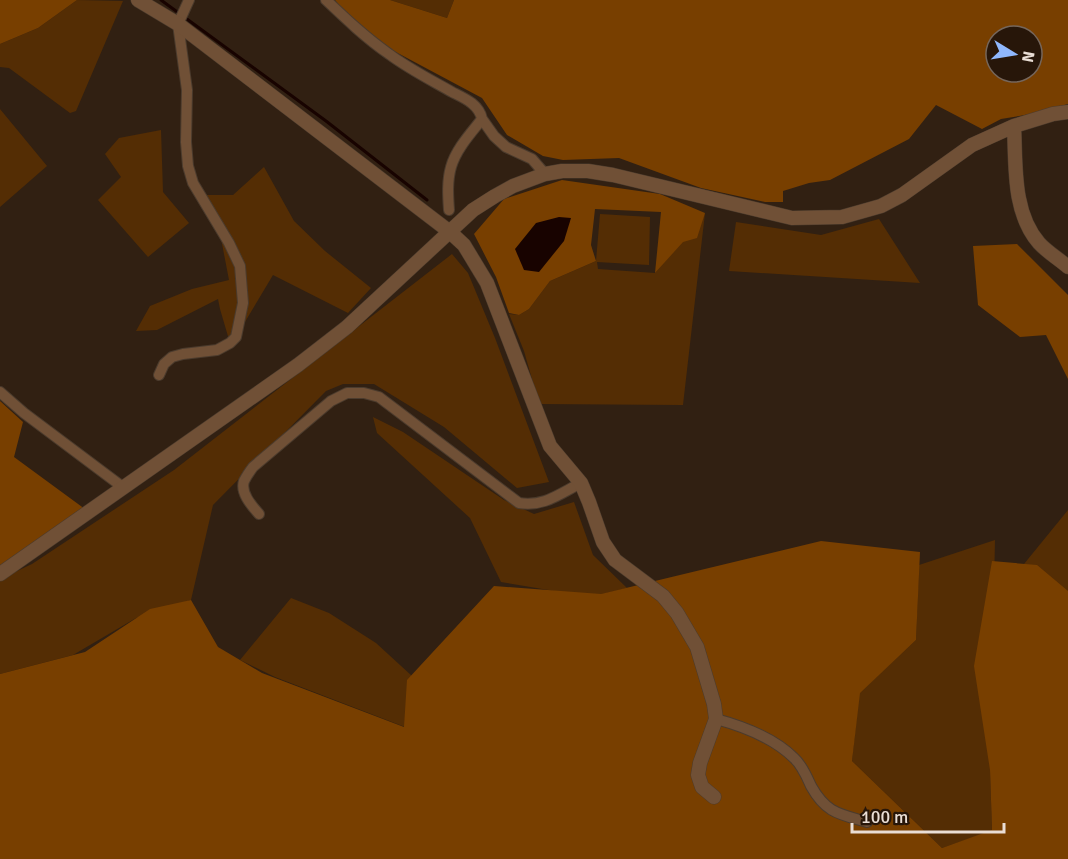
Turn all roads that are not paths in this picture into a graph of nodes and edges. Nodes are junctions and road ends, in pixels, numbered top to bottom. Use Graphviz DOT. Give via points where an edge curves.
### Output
graph roads {
  1 [pos="138,0"];
  2 [pos="189,0"];
  3 [pos="326,0"];
  4 [pos="178,24"];
  5 [pos="1068,112"];
  6 [pos="482,119"];
  7 [pos="1014,126"];
  8 [pos="545,174"];
  9 [pos="449,210"];
  10 [pos="450,232"];
  11 [pos="1068,267"];
  12 [pos="159,375"];
  13 [pos="0,392"];
  14 [pos="581,483"];
  15 [pos="124,488"];
  16 [pos="259,514"];
  17 [pos="0,574"];
  18 [pos="716,719"];
  19 [pos="714,797"];
  20 [pos="867,822"];
  1 -- 4 [label="street"];
  2 -- 4 [label="street"];
  3 -- 6 [label="street" via="390,55 474,104"];
  4 -- 10 [label="street"];
  4 -- 12 [label="street" via="187,90 188,166 240,266 243,303 236,337 230,343 217,350 172,357"];
  5 -- 7 [label="street"];
  6 -- 8 [label="street" via="506,147 532,159"];
  6 -- 9 [label="street" via="451,166"];
  7 -- 8 [label="street" via="972,145 882,206 842,218 792,218 588,171"];
  7 -- 11 [label="street" via="1020,206 1026,224 1039,243"];
  8 -- 10 [label="street" via="495,196"];
  10 -- 14 [label="street" via="464,245 487,283 550,446"];
  10 -- 15 [label="street" via="347,327"];
  13 -- 15 [label="street"];
  14 -- 16 [label="street" via="541,503 519,503 379,397 347,393 331,401 253,467 244,482 244,491"];
  14 -- 18 [label="street" via="603,542 615,561 663,596 697,647"];
  15 -- 17 [label="street"];
  18 -- 19 [label="street" via="698,775 702,787"];
  18 -- 20 [label="street" via="766,737 795,758 818,799 829,809"];
}
